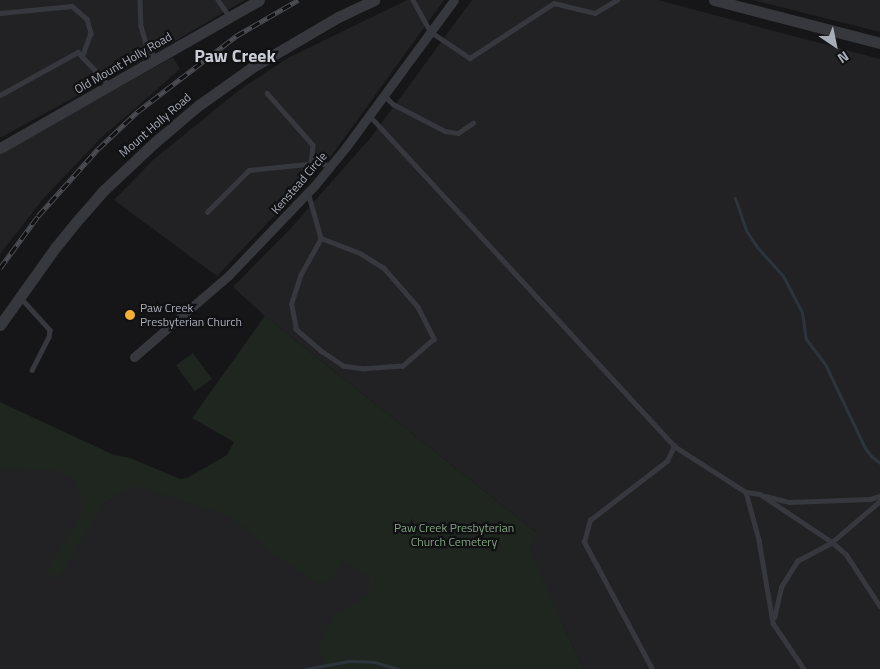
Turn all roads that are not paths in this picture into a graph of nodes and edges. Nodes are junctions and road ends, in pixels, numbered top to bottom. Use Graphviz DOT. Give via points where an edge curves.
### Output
graph roads {
  1 [pos="140,0"];
  2 [pos="218,0"];
  3 [pos="259,0"];
  4 [pos="374,0"];
  5 [pos="413,0"];
  6 [pos="454,0"];
  7 [pos="617,0"];
  8 [pos="714,0"];
  9 [pos="0,13"];
  10 [pos="230,18"];
  11 [pos="431,32"];
  12 [pos="880,43"];
  13 [pos="83,55"];
  14 [pos="156,60"];
  15 [pos="110,86"];
  16 [pos="267,93"];
  17 [pos="0,95"];
  18 [pos="384,95"];
  19 [pos="369,115"];
  20 [pos="473,123"];
  21 [pos="0,146"];
  22 [pos="311,163"];
  23 [pos="332,166"];
  24 [pos="308,192"];
  25 [pos="207,212"];
  26 [pos="321,238"];
  27 [pos="20,296"];
  28 [pos="0,325"];
  29 [pos="134,357"];
  30 [pos="32,370"];
  31 [pos="674,446"];
  32 [pos="746,492"];
  33 [pos="760,494"];
  34 [pos="880,496"];
  35 [pos="880,500"];
  36 [pos="832,542"];
  37 [pos="880,606"];
  38 [pos="773,623"];
  39 [pos="652,669"];
  40 [pos="804,669"];
  1 -- 14 [label="lane" via="141,26 146,44"];
  2 -- 10 [label="lane"];
  3 -- 10 [label="street, Old Mount Holly Road"];
  4 -- 27 [label="street, Mount Holly Road" via="338,17 251,68 199,105 98,197"];
  5 -- 11 [label="lane"];
  6 -- 11 [label="street, Kenstead Circle"];
  7 -- 11 [label="lane" via="595,13 554,3 470,58"];
  8 -- 12 [label="street"];
  9 -- 13 [label="lane" via="72,6 86,18 91,33"];
  10 -- 14 [label="street, Old Mount Holly Road"];
  11 -- 18 [label="street, Kenstead Circle"];
  13 -- 15 [label="lane"];
  13 -- 17 [label="lane" via="78,52"];
  14 -- 15 [label="street, Old Mount Holly Road"];
  15 -- 21 [label="street, Old Mount Holly Road"];
  16 -- 22 [label="lane" via="313,145"];
  18 -- 19 [label="street, Kenstead Circle"];
  18 -- 20 [label="lane" via="393,104 445,131 458,133"];
  19 -- 23 [label="street, Kenstead Circle"];
  19 -- 31 [label="lane"];
  22 -- 23 [label="lane"];
  22 -- 25 [label="lane" via="249,170"];
  23 -- 24 [label="street, Kenstead Circle"];
  24 -- 26 [label="lane"];
  24 -- 29 [label="street, Kenstead Circle" via="229,275"];
  26 -- 26 [label="lane" via="360,253 384,268 418,307 434,339 403,366 364,369 343,366 296,329 291,304 300,274"];
  27 -- 28 [label="street, Mount Holly Road"];
  27 -- 30 [label="lane" via="50,330"];
  31 -- 32 [label="lane"];
  31 -- 39 [label="lane" via="667,462 590,520 584,542"];
  32 -- 33 [label="lane"];
  32 -- 38 [label="lane" via="759,540"];
  33 -- 34 [label="lane" via="789,502"];
  33 -- 36 [label="lane"];
  35 -- 36 [label="lane"];
  36 -- 37 [label="lane" via="846,554"];
  36 -- 38 [label="lane" via="796,561 781,587"];
  38 -- 40 [label="lane"];
}
